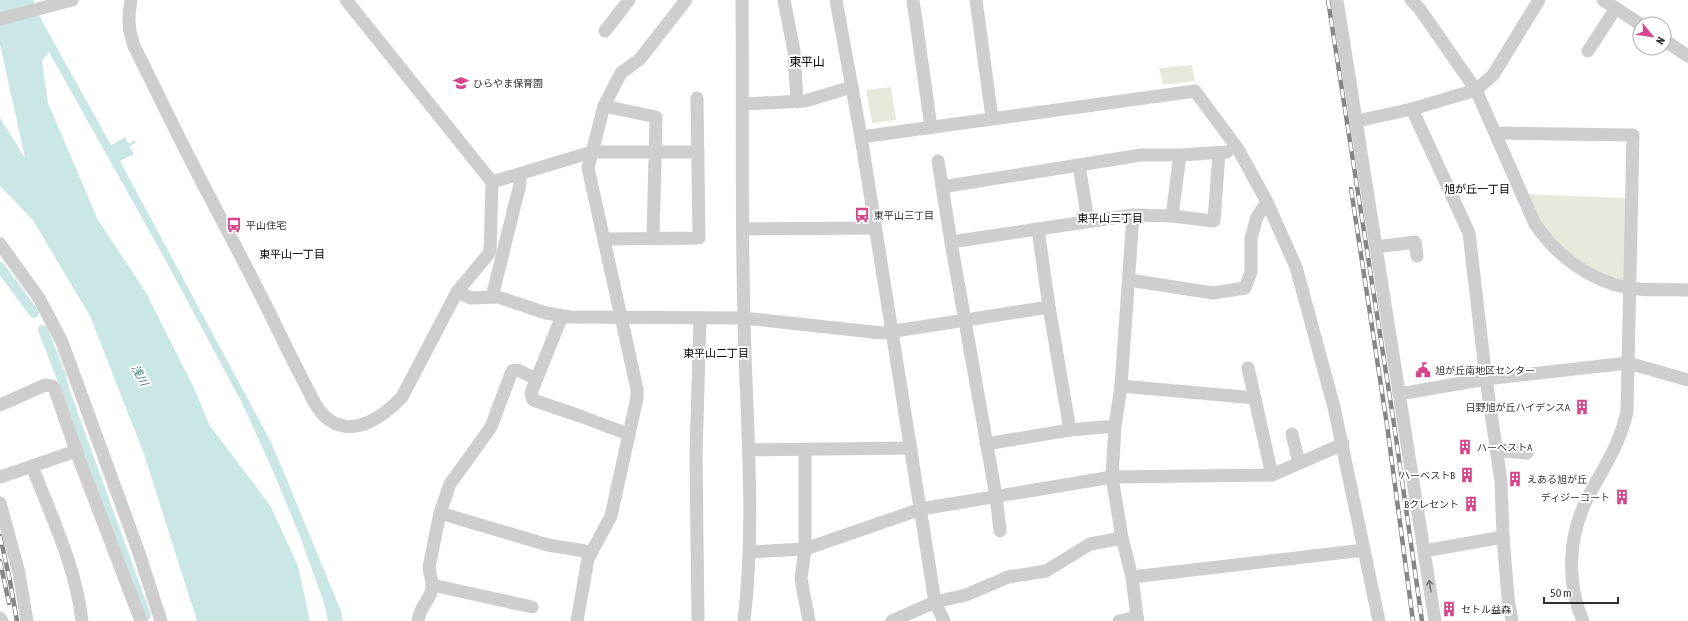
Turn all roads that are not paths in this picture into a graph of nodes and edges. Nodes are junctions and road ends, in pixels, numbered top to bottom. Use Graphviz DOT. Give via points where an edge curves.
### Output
graph roads {
  1 [pos="72,0"];
  2 [pos="131,0"];
  3 [pos="346,0"];
  4 [pos="629,0"];
  5 [pos="686,0"];
  6 [pos="742,0"];
  7 [pos="784,0"];
  8 [pos="836,0"];
  9 [pos="913,0"];
  10 [pos="976,0"];
  11 [pos="1337,0"];
  12 [pos="1411,0"];
  13 [pos="1603,0"];
  14 [pos="1534,2"];
  15 [pos="1616,8"];
  16 [pos="0,19"];
  17 [pos="1632,19"];
  18 [pos="605,31"];
  19 [pos="1672,45"];
  20 [pos="1588,51"];
  21 [pos="1688,56"];
  22 [pos="852,87"];
  23 [pos="1476,90"];
  24 [pos="697,98"];
  25 [pos="797,102"];
  26 [pos="743,104"];
  27 [pos="604,106"];
  28 [pos="1412,108"];
  29 [pos="992,118"];
  30 [pos="1357,121"];
  31 [pos="931,127"];
  32 [pos="1496,133"];
  33 [pos="861,137"];
  34 [pos="1238,149"];
  35 [pos="592,152"];
  36 [pos="698,152"];
  37 [pos="654,153"];
  38 [pos="1219,153"];
  39 [pos="1180,155"];
  40 [pos="938,161"];
  41 [pos="1079,165"];
  42 [pos="520,174"];
  43 [pos="492,182"];
  44 [pos="942,187"];
  45 [pos="1267,202"];
  46 [pos="1133,215"];
  47 [pos="1172,216"];
  48 [pos="1088,221"];
  49 [pos="875,228"];
  50 [pos="743,229"];
  51 [pos="1038,229"];
  52 [pos="653,238"];
  53 [pos="604,239"];
  54 [pos="951,242"];
  55 [pos="0,244"];
  56 [pos="1376,248"];
  57 [pos="1417,256"];
  58 [pos="1129,280"];
  59 [pos="1630,288"];
  60 [pos="1688,290"];
  61 [pos="457,292"];
  62 [pos="492,297"];
  63 [pos="1049,307"];
  64 [pos="562,316"];
  65 [pos="622,318"];
  66 [pos="700,318"];
  67 [pos="744,318"];
  68 [pos="966,321"];
  69 [pos="892,333"];
  70 [pos="1628,363"];
  71 [pos="1248,368"];
  72 [pos="536,378"];
  73 [pos="1486,379"];
  74 [pos="1688,380"];
  75 [pos="1121,386"];
  76 [pos="1399,394"];
  77 [pos="1255,398"];
  78 [pos="0,405"];
  79 [pos="1115,426"];
  80 [pos="1070,430"];
  81 [pos="628,434"];
  82 [pos="1292,434"];
  83 [pos="986,444"];
  84 [pos="1343,444"];
  85 [pos="910,448"];
  86 [pos="749,450"];
  87 [pos="805,450"];
  88 [pos="76,451"];
  89 [pos="1497,453"];
  90 [pos="1527,453"];
  91 [pos="1299,462"];
  92 [pos="32,466"];
  93 [pos="1272,474"];
  94 [pos="0,477"];
  95 [pos="1112,478"];
  96 [pos="996,496"];
  97 [pos="0,503"];
  98 [pos="920,509"];
  99 [pos="440,512"];
  100 [pos="1000,531"];
  101 [pos="1503,537"];
  102 [pos="1122,538"];
  103 [pos="805,549"];
  104 [pos="1364,550"];
  105 [pos="1424,550"];
  106 [pos="591,552"];
  107 [pos="750,552"];
  108 [pos="1132,578"];
  109 [pos="432,585"];
  110 [pos="935,602"];
  111 [pos="532,607"];
  112 [pos="0,618"];
  113 [pos="1137,619"];
  114 [pos="2,621"];
  115 [pos="27,621"];
  116 [pos="82,621"];
  117 [pos="141,621"];
  118 [pos="161,621"];
  119 [pos="418,621"];
  120 [pos="576,621"];
  121 [pos="698,621"];
  122 [pos="744,621"];
  123 [pos="809,621"];
  124 [pos="892,621"];
  125 [pos="944,621"];
  126 [pos="1119,621"];
  127 [pos="1379,621"];
  128 [pos="1435,621"];
  129 [pos="1512,621"];
  130 [pos="1584,621"];
  1 -- 16 [label="street"];
  2 -- 61 [label="street" via="129,30 134,46 289,354 325,417 336,424 356,426 368,423 396,404"];
  3 -- 43 [label="street"];
  4 -- 18 [label="street"];
  5 -- 27 [label="street" via="640,59 621,73"];
  6 -- 26 [label="street"];
  7 -- 25 [label="street" via="794,51"];
  8 -- 22 [label="street"];
  9 -- 31 [label="street"];
  10 -- 29 [label="street"];
  11 -- 30 [label="street"];
  12 -- 23 [label="street"];
  13 -- 15 [label="street"];
  14 -- 23 [label="street" via="1493,75"];
  15 -- 17 [label="street"];
  15 -- 20 [label="street"];
  19 -- 21 [label="street"];
  22 -- 25 [label="street"];
  22 -- 33 [label="street"];
  23 -- 28 [label="street"];
  23 -- 32 [label="street"];
  24 -- 36 [label="street"];
  25 -- 26 [label="street"];
  26 -- 50 [label="street"];
  27 -- 35 [label="street"];
  27 -- 37 [label="street" via="656,117"];
  28 -- 30 [label="street"];
  28 -- 73 [label="street" via="1469,233"];
  29 -- 31 [label="street"];
  29 -- 34 [label="street" via="1195,91"];
  30 -- 56 [label="street"];
  31 -- 33 [label="street"];
  32 -- 59 [label="street" via="1535,224 1546,240 1587,273"];
  32 -- 59 [label="street" via="1633,135"];
  33 -- 49 [label="street"];
  34 -- 38 [label="street"];
  34 -- 45 [label="street"];
  35 -- 37 [label="street"];
  35 -- 42 [label="street"];
  35 -- 53 [label="street" via="588,168"];
  36 -- 37 [label="street"];
  36 -- 52 [label="street" via="699,238"];
  37 -- 52 [label="street"];
  38 -- 39 [label="street"];
  38 -- 47 [label="street" via="1214,221"];
  39 -- 41 [label="street" via="1141,155"];
  39 -- 47 [label="street"];
  40 -- 44 [label="street"];
  41 -- 44 [label="street"];
  41 -- 48 [label="street"];
  42 -- 43 [label="street"];
  42 -- 62 [label="street" via="520,184"];
  43 -- 61 [label="street" via="490,252"];
  44 -- 54 [label="street"];
  45 -- 58 [label="street" via="1257,217 1251,238 1251,272 1245,288 1213,293"];
  45 -- 84 [label="street" via="1296,266"];
  46 -- 47 [label="street"];
  46 -- 48 [label="street"];
  46 -- 58 [label="street"];
  48 -- 51 [label="street"];
  49 -- 50 [label="street"];
  49 -- 69 [label="street"];
  50 -- 67 [label="street"];
  51 -- 54 [label="street"];
  51 -- 63 [label="street"];
  52 -- 53 [label="street"];
  53 -- 65 [label="street"];
  54 -- 68 [label="street"];
  55 -- 118 [label="street" via="39,298 60,337 138,550"];
  56 -- 57 [label="street" via="1415,242"];
  56 -- 76 [label="street"];
  58 -- 75 [label="street"];
  59 -- 60 [label="street"];
  59 -- 70 [label="street"];
  61 -- 62 [label="street" via="471,298"];
  62 -- 64 [label="street"];
  63 -- 68 [label="street"];
  63 -- 80 [label="street"];
  64 -- 65 [label="street"];
  64 -- 72 [label="street"];
  65 -- 66 [label="street"];
  65 -- 81 [label="street" via="637,390"];
  66 -- 67 [label="street"];
  66 -- 121 [label="street" via="696,454"];
  67 -- 69 [label="street"];
  67 -- 86 [label="street"];
  68 -- 69 [label="street"];
  68 -- 83 [label="street"];
  69 -- 85 [label="street"];
  70 -- 73 [label="street"];
  70 -- 74 [label="street"];
  70 -- 130 [label="street" via="1628,396 1623,427 1611,458 1581,513 1573,544 1573,581 1578,608"];
  71 -- 77 [label="street"];
  72 -- 81 [label="street" via="531,393 533,400"];
  72 -- 99 [label="street" via="518,370 512,371 491,427 450,484"];
  73 -- 76 [label="street"];
  73 -- 89 [label="street"];
  75 -- 77 [label="street"];
  75 -- 79 [label="street"];
  76 -- 105 [label="street"];
  77 -- 93 [label="street"];
  78 -- 88 [label="street" via="45,385 52,386"];
  79 -- 80 [label="street"];
  79 -- 95 [label="street"];
  80 -- 83 [label="street"];
  81 -- 106 [label="street" via="611,516"];
  82 -- 91 [label="street"];
  83 -- 96 [label="street"];
  84 -- 91 [label="street"];
  84 -- 104 [label="street"];
  85 -- 87 [label="street"];
  85 -- 98 [label="street"];
  86 -- 87 [label="street"];
  86 -- 107 [label="street"];
  87 -- 103 [label="street"];
  88 -- 92 [label="street"];
  88 -- 117 [label="street"];
  89 -- 90 [label="street"];
  89 -- 101 [label="street"];
  91 -- 93 [label="street"];
  92 -- 94 [label="street"];
  92 -- 116 [label="street" via="71,569"];
  93 -- 95 [label="street"];
  95 -- 96 [label="street"];
  95 -- 102 [label="street"];
  96 -- 98 [label="street"];
  96 -- 100 [label="street"];
  97 -- 115 [label="street" via="19,573"];
  98 -- 103 [label="street"];
  98 -- 110 [label="street"];
  99 -- 106 [label="street" via="548,545"];
  99 -- 109 [label="street" via="428,574"];
  101 -- 105 [label="street"];
  101 -- 129 [label="street"];
  102 -- 108 [label="street"];
  102 -- 110 [label="street" via="1090,544 1046,571 1008,577 966,595"];
  103 -- 107 [label="street"];
  103 -- 123 [label="street" via="801,579"];
  104 -- 108 [label="street"];
  104 -- 127 [label="street"];
  128 -- 105 [label="street, one-way"];
  106 -- 120 [label="street"];
  107 -- 122 [label="street"];
  108 -- 113 [label="street"];
  109 -- 111 [label="street"];
  109 -- 119 [label="street"];
  110 -- 124 [label="street"];
  110 -- 125 [label="street"];
  112 -- 114 [label="street"];
  113 -- 126 [label="street"];
}
